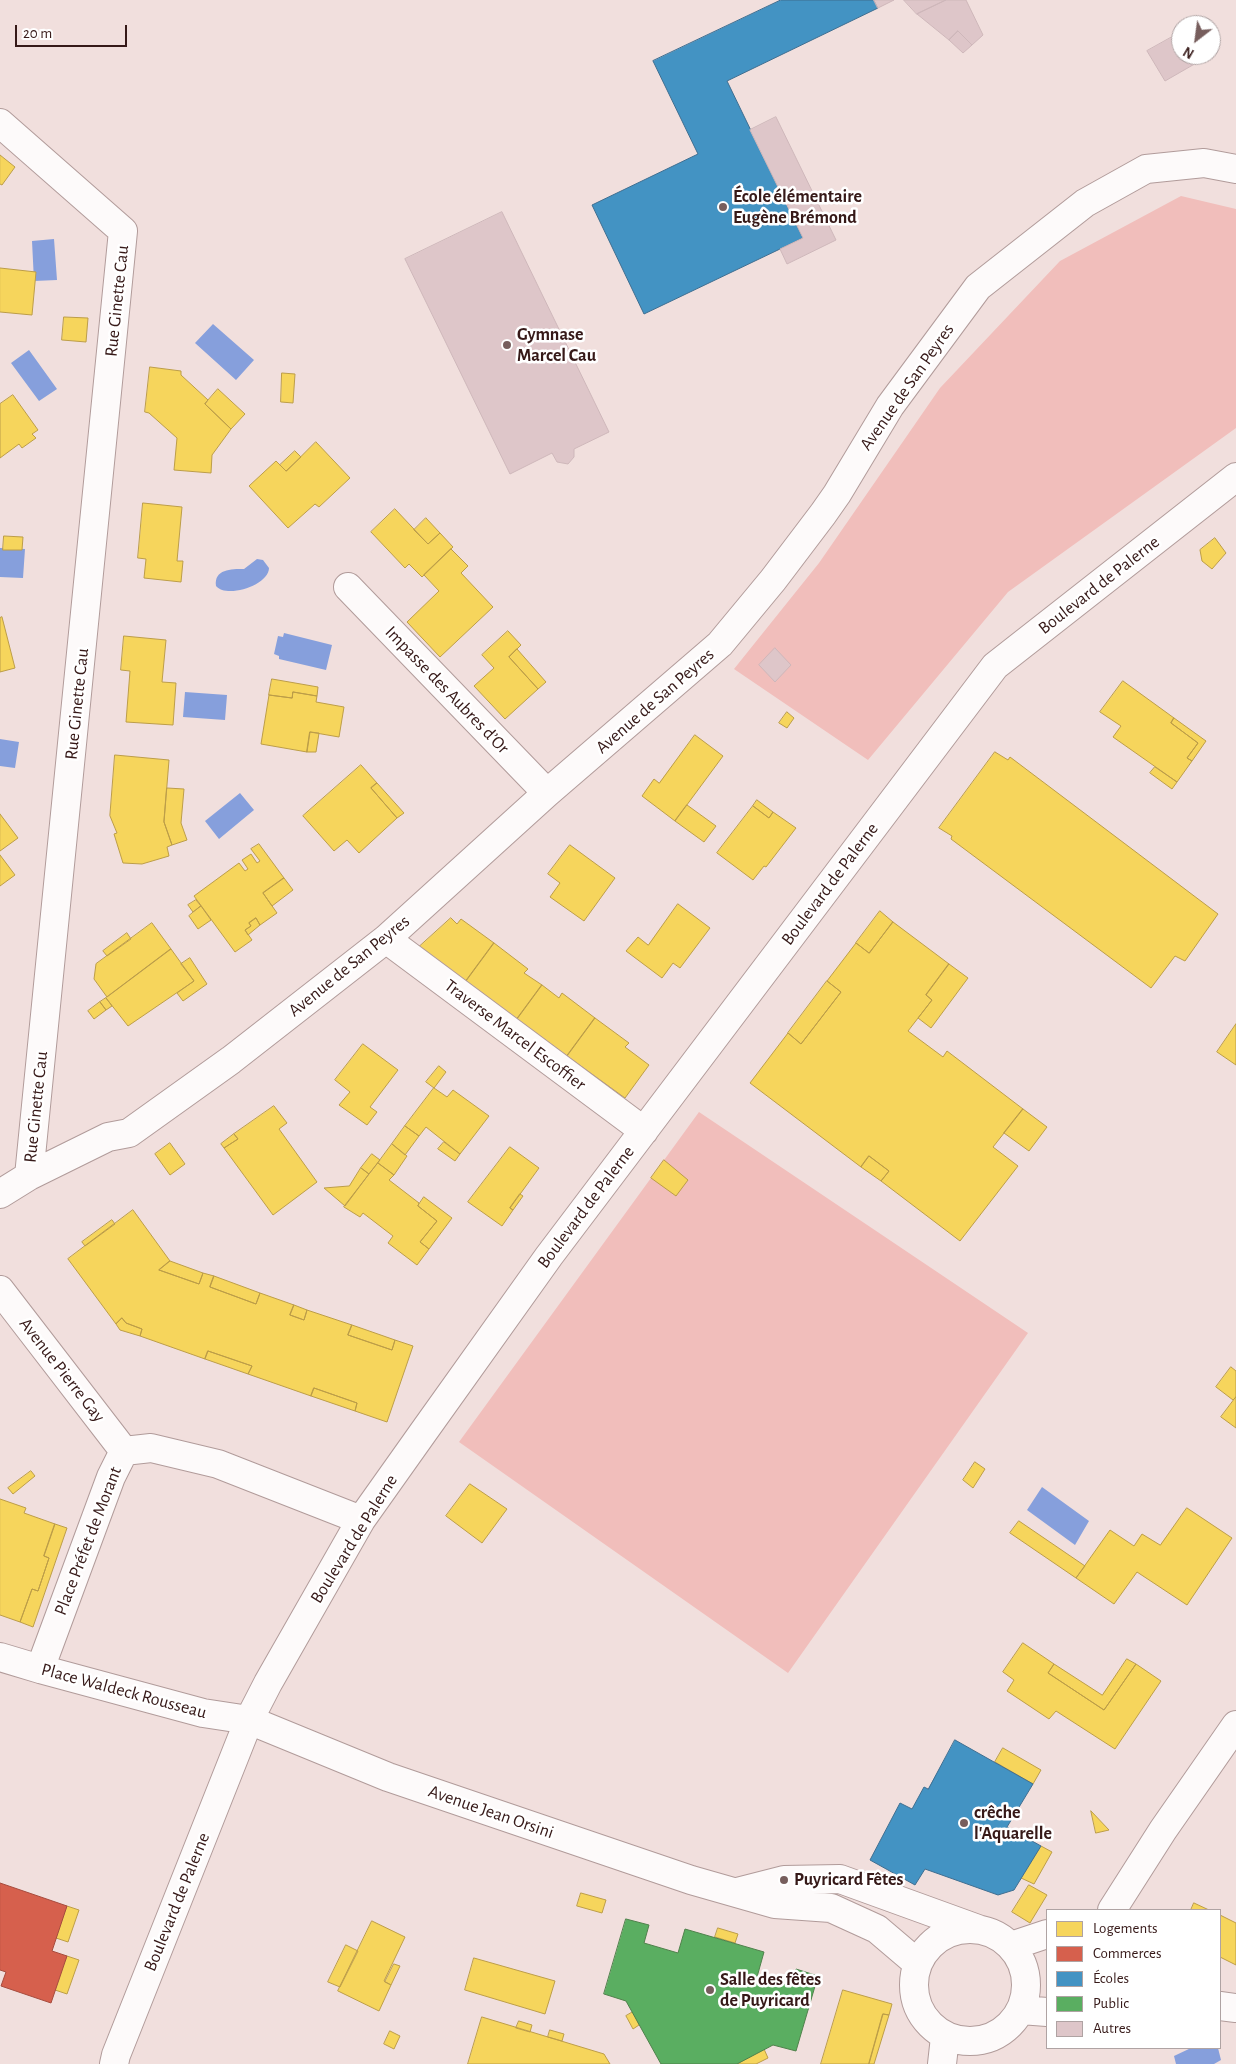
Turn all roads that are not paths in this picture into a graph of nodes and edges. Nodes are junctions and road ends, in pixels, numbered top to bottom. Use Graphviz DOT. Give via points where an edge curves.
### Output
graph roads {
  1 [pos="0,123"];
  2 [pos="1236,169"];
  3 [pos="1236,477"];
  4 [pos="348,587"];
  5 [pos="547,794"];
  6 [pos="386,940"];
  7 [pos="644,1131"];
  8 [pos="29,1176"];
  9 [pos="0,1194"];
  10 [pos="0,1290"];
  11 [pos="124,1450"];
  12 [pos="361,1520"];
  13 [pos="0,1657"];
  14 [pos="40,1670"];
  15 [pos="249,1720"];
  16 [pos="1236,1725"];
  17 [pos="737,1892"];
  18 [pos="1118,1900"];
  19 [pos="1095,1909"];
  20 [pos="981,1930"];
  21 [pos="1046,1934"];
  22 [pos="1010,1946"];
  23 [pos="917,1963"];
  24 [pos="1031,1995"];
  25 [pos="1221,2006"];
  26 [pos="1236,2008"];
  27 [pos="1046,2011"];
  28 [pos="946,2037"];
  29 [pos="114,2064"];
  30 [pos="942,2064"];
  1 -- 8 [label="street, Rue Ginette Cau" via="123,232"];
  2 -- 5 [label="street, Avenue de San Peyres" via="1204,163 1146,169 1085,203 978,287 890,406 823,514 720,644"];
  3 -- 7 [label="street, Boulevard de Palerne" via="995,666"];
  4 -- 5 [label="street, Impasse des Aubres d’Or"];
  5 -- 6 [label="street, Avenue de San Peyres"];
  6 -- 7 [label="street, Traverse Marcel Escoffier"];
  6 -- 8 [label="street, Avenue de San Peyres" via="231,1060 129,1132 108,1137"];
  7 -- 12 [label="street, Boulevard de Palerne" via="549,1256"];
  8 -- 9 [label="street, Avenue de San Peyres"];
  10 -- 11 [label="street, Avenue Pierre Gay"];
  11 -- 12 [label="street, Place Préfet de Morant" via="151,1448 218,1464"];
  11 -- 14 [label="street, Place Préfet de Morant" via="111,1477"];
  12 -- 15 [label="street, Boulevard de Palerne"];
  13 -- 14 [label="street, Place Waldeck Rousseau"];
  14 -- 15 [label="street, Place Waldeck Rousseau" via="204,1713"];
  15 -- 17 [label="street, Avenue Jean Orsini" via="388,1777 691,1880"];
  15 -- 29 [label="street, Boulevard de Palerne"];
  16 -- 18 [label="street"];
  17 -- 20 [label="street, Avenue Jean Orsini" via="784,1880 840,1880"];
  17 -- 23 [label="street, Avenue Jean Orsini" via="775,1904 831,1908 877,1929"];
  18 -- 19 [label="street"];
  20 -- 22 [label="street"];
  20 -- 23 [label="street" via="955,1930 932,1942"];
  21 -- 22 [label="street"];
  22 -- 24 [label="street" via="1023,1968"];
  23 -- 28 [label="street" via="913,1984 917,2006 928,2024"];
  24 -- 27 [label="street"];
  24 -- 28 [label="street" via="1007,2028 988,2038 967,2042"];
  25 -- 26 [label="street"];
  28 -- 30 [label="street"];
}
